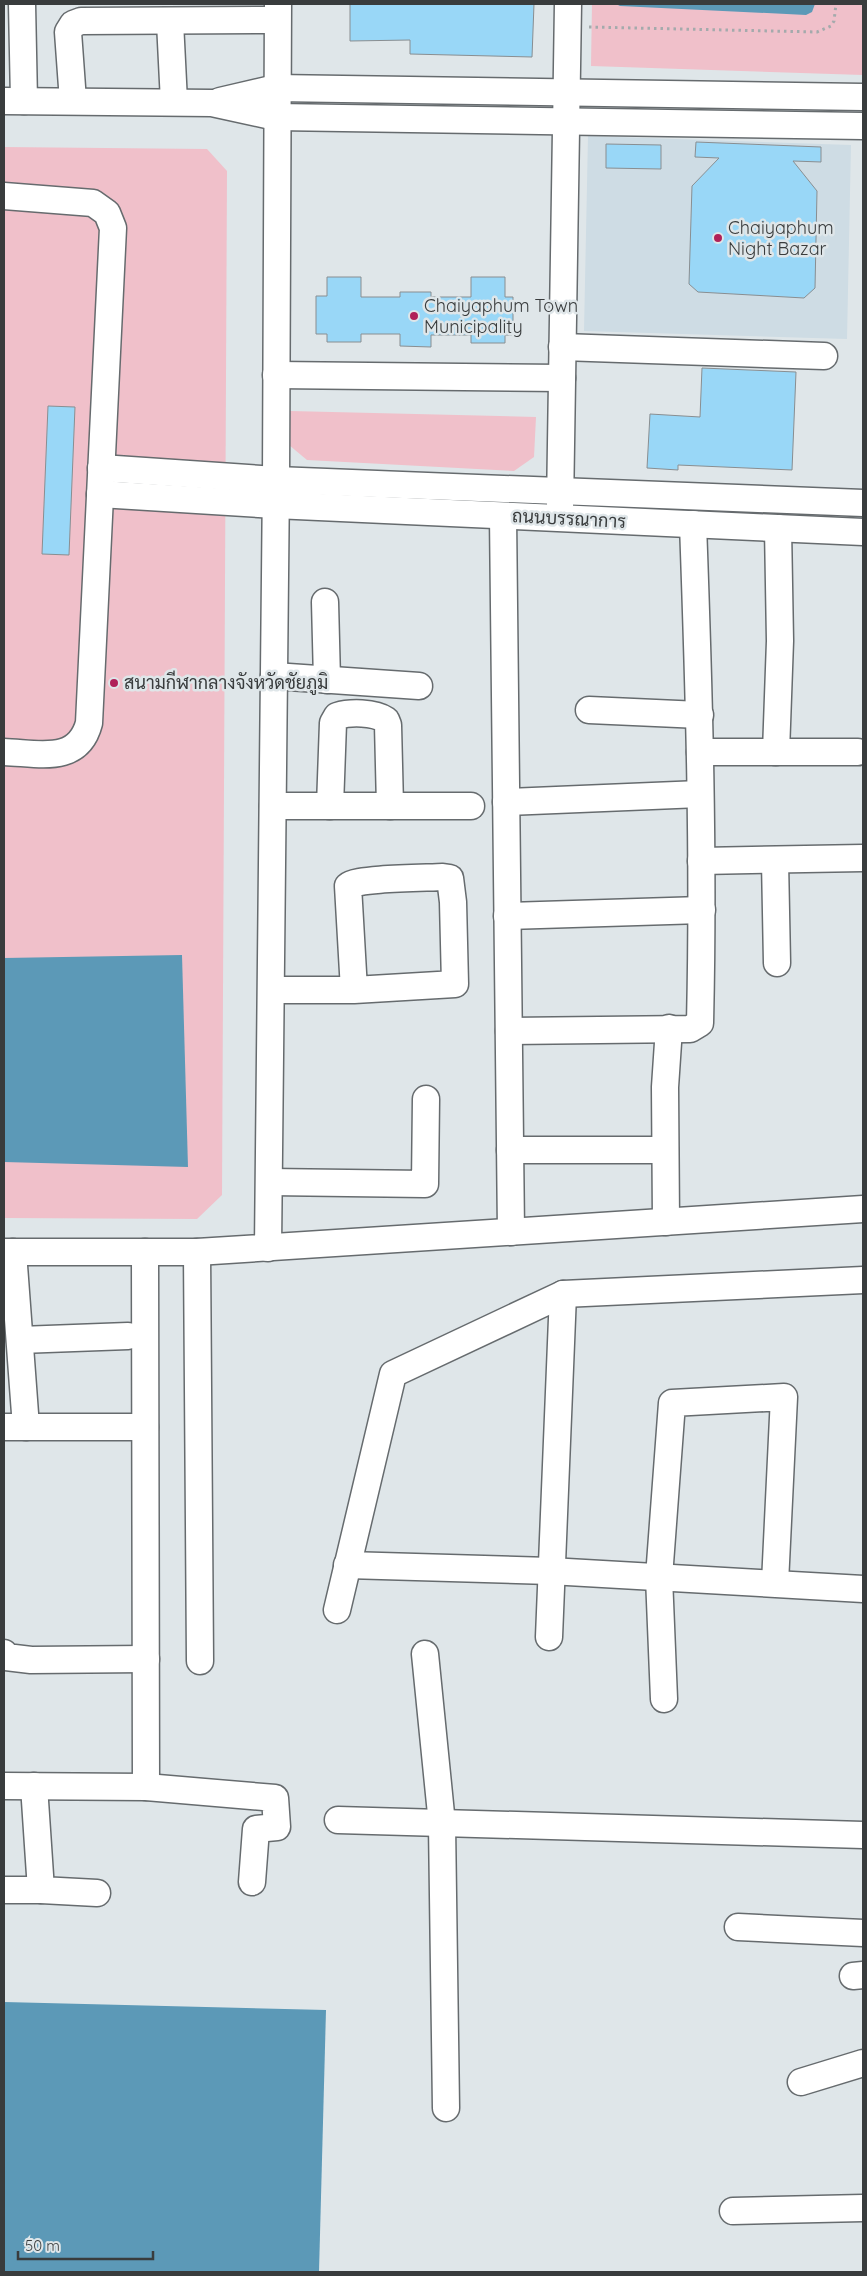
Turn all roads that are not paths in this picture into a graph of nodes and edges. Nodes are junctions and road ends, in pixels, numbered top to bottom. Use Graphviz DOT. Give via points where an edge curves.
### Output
graph roads {
  1 [pos="22,4"];
  2 [pos="277,12"];
  3 [pos="73,14"];
  4 [pos="567,15"];
  5 [pos="170,22"];
  6 [pos="276,88"];
  7 [pos="566,91"];
  8 [pos="863,97"];
  9 [pos="14,101"];
  10 [pos="73,101"];
  11 [pos="174,102"];
  12 [pos="212,103"];
  13 [pos="276,117"];
  14 [pos="566,121"];
  15 [pos="863,126"];
  16 [pos="4,196"];
  17 [pos="562,347"];
  18 [pos="824,356"];
  19 [pos="276,375"];
  20 [pos="562,378"];
  21 [pos="101,468"];
  22 [pos="560,491"];
  23 [pos="275,493"];
  24 [pos="100,494"];
  25 [pos="863,503"];
  26 [pos="503,516"];
  27 [pos="560,518"];
  28 [pos="694,524"];
  29 [pos="778,528"];
  30 [pos="863,532"];
  31 [pos="325,602"];
  32 [pos="274,676"];
  33 [pos="327,680"];
  34 [pos="419,686"];
  35 [pos="588,710"];
  36 [pos="700,715"];
  37 [pos="4,752"];
  38 [pos="700,752"];
  39 [pos="776,752"];
  40 [pos="858,752"];
  41 [pos="700,794"];
  42 [pos="506,802"];
  43 [pos="273,806"];
  44 [pos="330,806"];
  45 [pos="390,806"];
  46 [pos="471,806"];
  47 [pos="863,858"];
  48 [pos="701,861"];
  49 [pos="775,861"];
  50 [pos="702,910"];
  51 [pos="507,916"];
  52 [pos="777,964"];
  53 [pos="272,990"];
  54 [pos="354,990"];
  55 [pos="669,1028"];
  56 [pos="509,1031"];
  57 [pos="426,1099"];
  58 [pos="510,1150"];
  59 [pos="665,1150"];
  60 [pos="270,1182"];
  61 [pos="863,1209"];
  62 [pos="666,1222"];
  63 [pos="511,1232"];
  64 [pos="268,1248"];
  65 [pos="8,1252"];
  66 [pos="145,1252"];
  67 [pos="197,1252"];
  68 [pos="863,1280"];
  69 [pos="563,1294"];
  70 [pos="128,1336"];
  71 [pos="20,1340"];
  72 [pos="15,1427"];
  73 [pos="146,1427"];
  74 [pos="347,1565"];
  75 [pos="550,1571"];
  76 [pos="659,1577"];
  77 [pos="775,1583"];
  78 [pos="863,1589"];
  79 [pos="337,1610"];
  80 [pos="549,1637"];
  81 [pos="4,1653"];
  82 [pos="425,1654"];
  83 [pos="146,1660"];
  84 [pos="200,1662"];
  85 [pos="664,1699"];
  86 [pos="4,1786"];
  87 [pos="34,1786"];
  88 [pos="146,1787"];
  89 [pos="338,1820"];
  90 [pos="442,1824"];
  91 [pos="863,1835"];
  92 [pos="252,1882"];
  93 [pos="4,1890"];
  94 [pos="41,1890"];
  95 [pos="97,1893"];
  96 [pos="738,1927"];
  97 [pos="863,1934"];
  98 [pos="863,2063"];
  99 [pos="801,2082"];
  100 [pos="446,2108"];
  101 [pos="863,2208"];
  102 [pos="733,2211"];
  1 -- 9 [label="street"];
  2 -- 5 [label="street"];
  2 -- 6 [label="street"];
  3 -- 5 [label="street" via="81,21"];
  3 -- 10 [label="street" via="68,32"];
  4 -- 7 [label="street"];
  5 -- 11 [label="street"];
  6 -- 7 [label="street"];
  6 -- 12 [label="street"];
  6 -- 13 [label="street"];
  7 -- 8 [label="street"];
  7 -- 14 [label="street"];
  9 -- 10 [label="street"];
  10 -- 11 [label="street"];
  11 -- 12 [label="street"];
  12 -- 13 [label="street"];
  13 -- 14 [label="street"];
  13 -- 19 [label="street"];
  14 -- 15 [label="street"];
  14 -- 17 [label="street"];
  16 -- 21 [label="street" via="93,203 111,220"];
  17 -- 18 [label="street"];
  17 -- 20 [label="street"];
  19 -- 20 [label="street"];
  19 -- 23 [label="street"];
  20 -- 22 [label="street"];
  21 -- 23 [label="street"];
  21 -- 24 [label="street"];
  22 -- 23 [label="street, ถนนบรรณาการ"];
  22 -- 25 [label="street, ถนนบรรณาการ"];
  22 -- 27 [label="street"];
  23 -- 24 [label="street"];
  23 -- 26 [label="street, ถนนบรรณาการ"];
  23 -- 32 [label="street"];
  24 -- 37 [label="street" via="86,734 70,750 54,753"];
  26 -- 27 [label="street, ถนนบรรณาการ"];
  26 -- 42 [label="street"];
  27 -- 28 [label="street, ถนนบรรณาการ"];
  28 -- 29 [label="street, ถนนบรรณาการ"];
  28 -- 36 [label="street"];
  29 -- 30 [label="street, ถนนบรรณาการ"];
  29 -- 39 [label="street" via="780,642"];
  31 -- 33 [label="street"];
  32 -- 33 [label="street"];
  32 -- 43 [label="street"];
  33 -- 34 [label="street"];
  35 -- 36 [label="street"];
  36 -- 38 [label="street"];
  38 -- 39 [label="street"];
  38 -- 41 [label="street"];
  39 -- 40 [label="street"];
  41 -- 42 [label="street"];
  41 -- 48 [label="street"];
  42 -- 51 [label="street"];
  43 -- 44 [label="street"];
  43 -- 53 [label="street"];
  44 -- 45 [label="street"];
  44 -- 45 [label="street" via="333,724 343,714 373,715 386,720"];
  45 -- 46 [label="street"];
  47 -- 49 [label="street"];
  48 -- 49 [label="street"];
  48 -- 50 [label="street"];
  49 -- 52 [label="street"];
  50 -- 51 [label="street"];
  50 -- 55 [label="street" via="700,1022 690,1029"];
  51 -- 56 [label="street"];
  53 -- 54 [label="street"];
  53 -- 60 [label="street"];
  54 -- 54 [label="street" via="348,886 351,882 450,878 454,984"];
  55 -- 56 [label="street"];
  55 -- 59 [label="street"];
  56 -- 58 [label="street"];
  57 -- 60 [label="street" via="425,1184"];
  58 -- 59 [label="street"];
  58 -- 63 [label="street"];
  59 -- 62 [label="street"];
  60 -- 64 [label="street"];
  61 -- 62 [label="street"];
  62 -- 63 [label="street"];
  63 -- 64 [label="street"];
  64 -- 67 [label="street"];
  65 -- 66 [label="street"];
  65 -- 71 [label="street"];
  66 -- 67 [label="street"];
  66 -- 73 [label="street"];
  67 -- 84 [label="street"];
  68 -- 69 [label="street"];
  69 -- 74 [label="street" via="393,1374"];
  69 -- 75 [label="street"];
  70 -- 71 [label="street"];
  71 -- 72 [label="street"];
  72 -- 73 [label="street"];
  73 -- 83 [label="street"];
  74 -- 75 [label="street"];
  74 -- 79 [label="street"];
  75 -- 76 [label="street"];
  75 -- 80 [label="street"];
  76 -- 77 [label="street"];
  76 -- 77 [label="street" via="672,1403 784,1397"];
  76 -- 85 [label="street"];
  77 -- 78 [label="street"];
  81 -- 83 [label="street" via="6,1658 31,1660"];
  82 -- 90 [label="street"];
  83 -- 88 [label="street"];
  86 -- 87 [label="street"];
  87 -- 88 [label="street"];
  87 -- 94 [label="street"];
  88 -- 92 [label="street" via="275,1798 277,1827 256,1829"];
  89 -- 90 [label="street"];
  90 -- 91 [label="street"];
  90 -- 100 [label="street"];
  93 -- 94 [label="street"];
  94 -- 95 [label="street"];
  96 -- 97 [label="street"];
  98 -- 99 [label="street"];
  101 -- 102 [label="street"];
}
